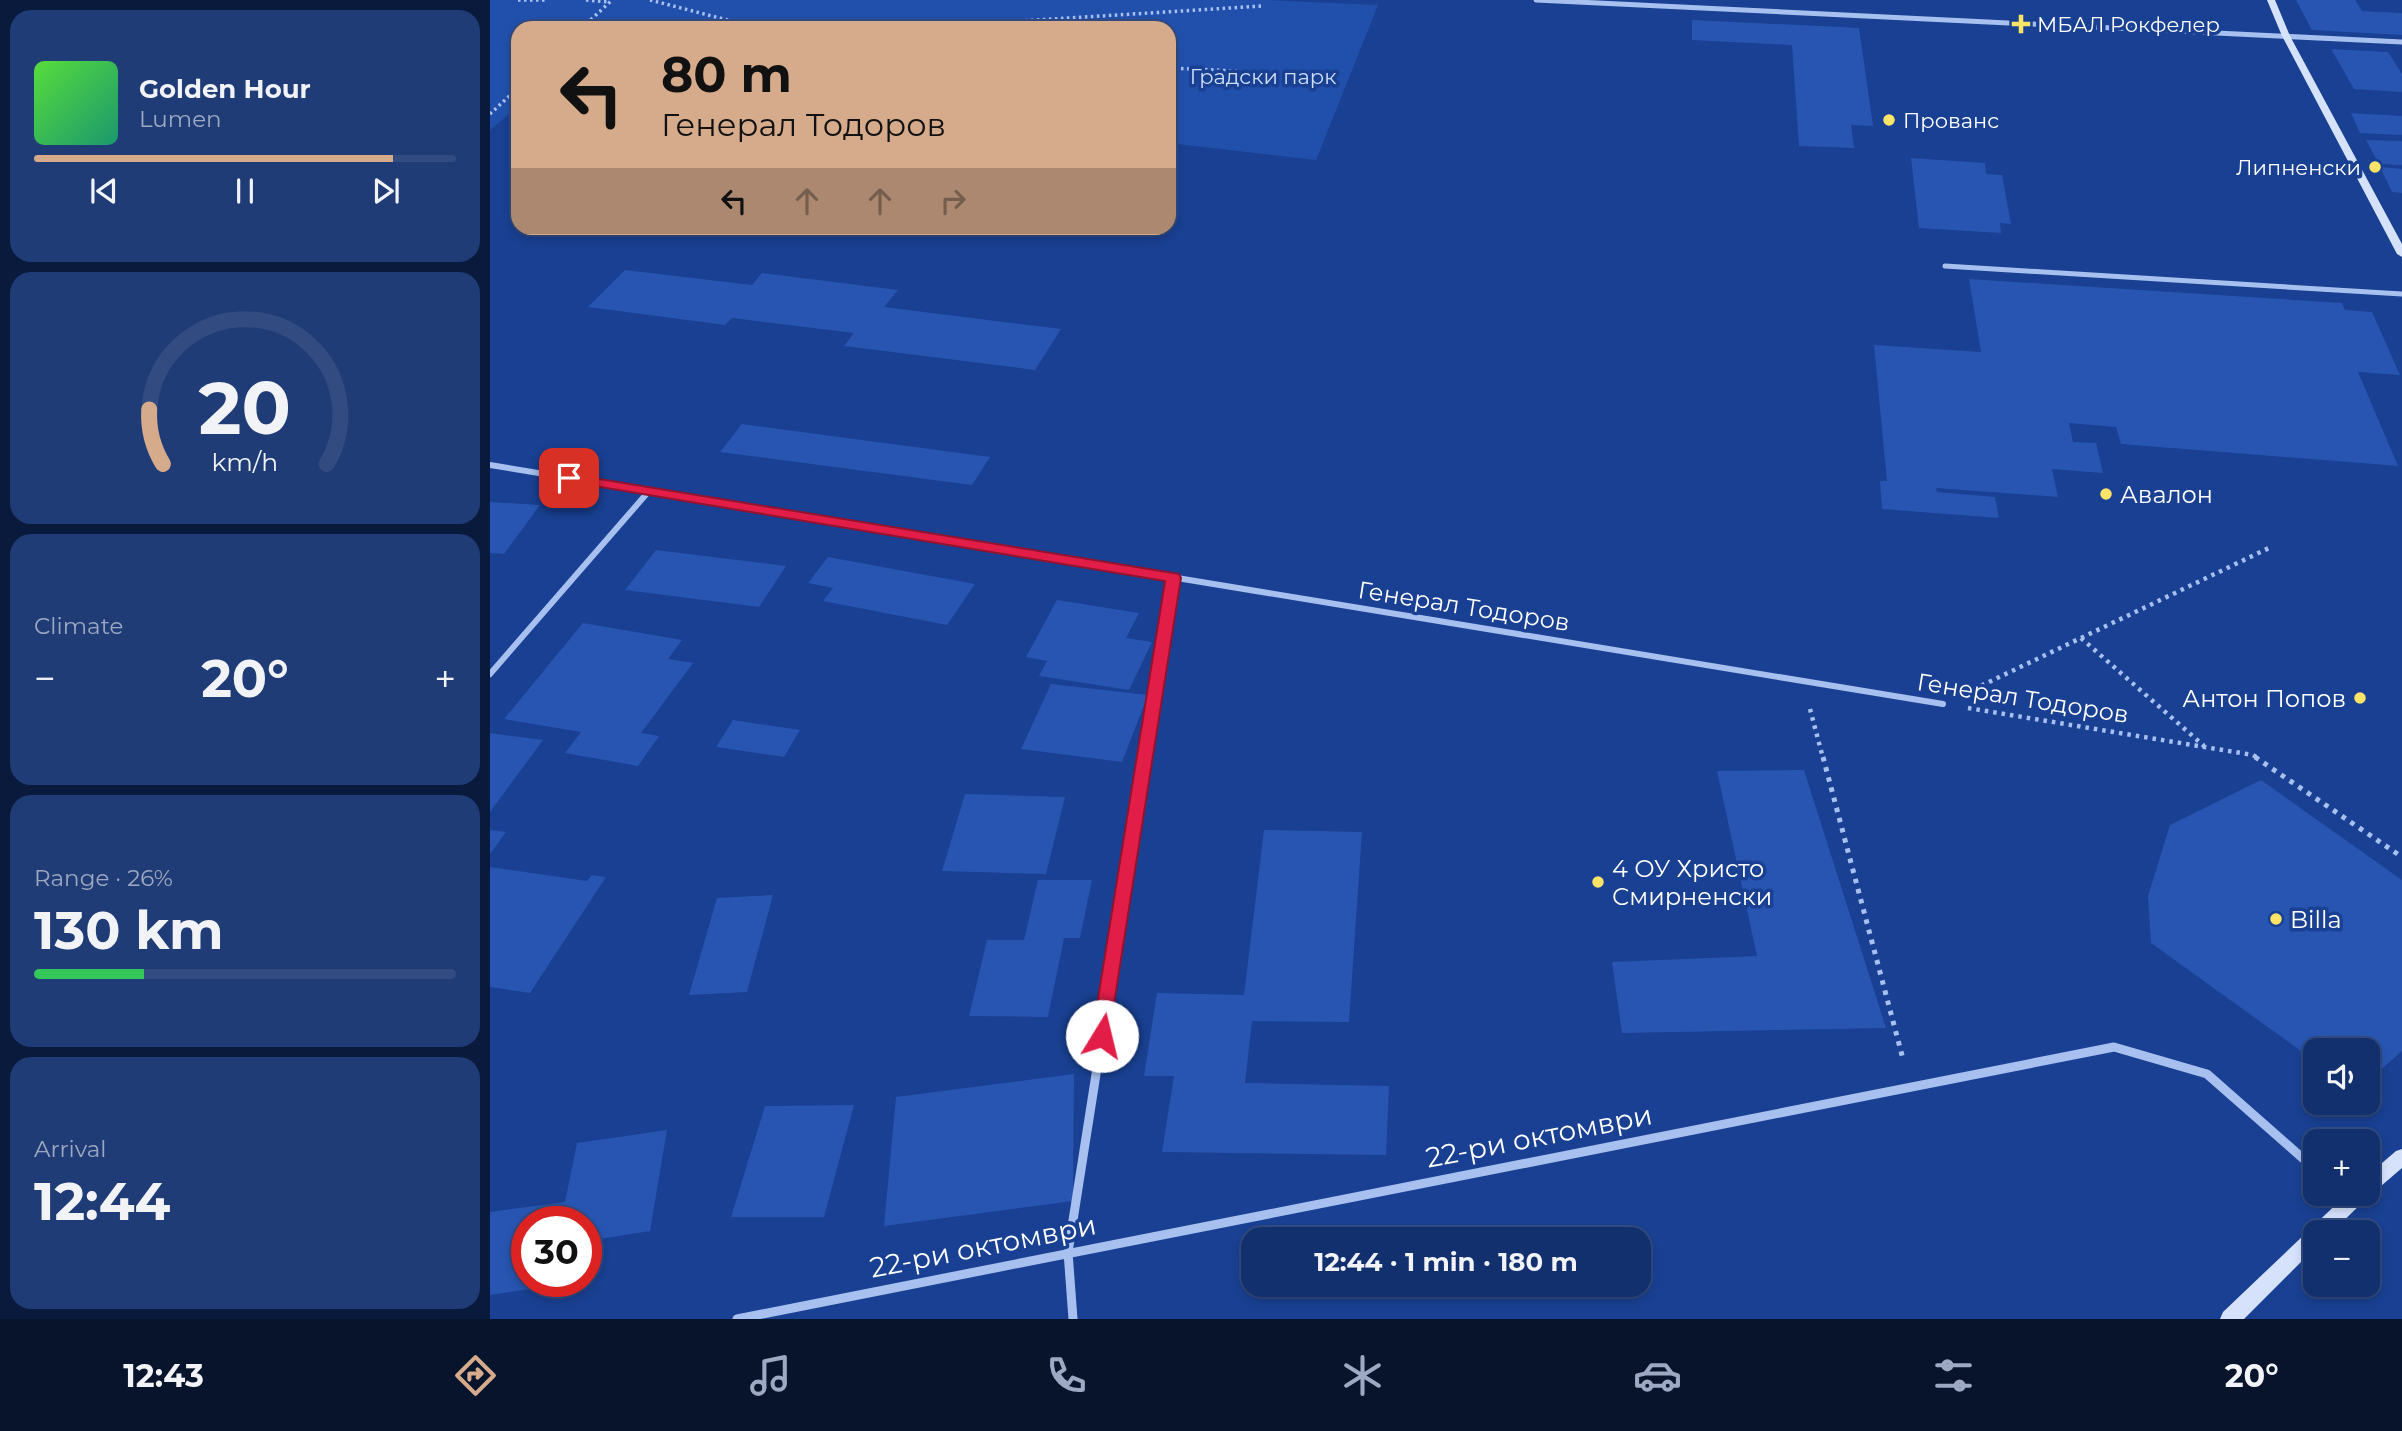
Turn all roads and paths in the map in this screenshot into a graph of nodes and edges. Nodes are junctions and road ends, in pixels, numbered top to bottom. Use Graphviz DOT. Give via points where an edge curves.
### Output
graph roads {
  1 [pos="518,0"];
  2 [pos="545,0"];
  3 [pos="586,0"];
  4 [pos="650,0"];
  5 [pos="1536,0"];
  6 [pos="2271,0"];
  7 [pos="611,1"];
  8 [pos="1262,6"];
  9 [pos="590,21"];
  10 [pos="727,21"];
  11 [pos="1045,21"];
  12 [pos="2286,37"];
  13 [pos="2402,42"];
  14 [pos="1176,68"];
  15 [pos="1237,71"];
  16 [pos="511,94"];
  17 [pos="490,114"];
  18 [pos="2402,254"];
  19 [pos="1945,266"];
  20 [pos="2402,294"];
  21 [pos="490,465"];
  22 [pos="649,491"];
  23 [pos="2269,548"];
  24 [pos="1174,578"];
  25 [pos="2081,638"];
  26 [pos="490,674"];
  27 [pos="1802,681"];
  28 [pos="1943,704"];
  29 [pos="2205,747"];
  30 [pos="2402,858"];
  31 [pos="1910,1087"];
  32 [pos="2402,1157"];
  33 [pos="2303,1158"];
  34 [pos="2380,1176"];
  35 [pos="2342,1206"];
  36 [pos="2330,1220"];
  37 [pos="2303,1248"];
  38 [pos="1068,1252"];
  39 [pos="737,1319"];
  40 [pos="1073,1319"];
  41 [pos="2230,1319"];
  1 -- 2 [label="path"];
  3 -- 7 [label="path"];
  4 -- 10 [label="path"];
  5 -- 12 [label="street"];
  6 -- 12 [label="street"];
  7 -- 9 [label="path"];
  8 -- 11 [label="path"];
  12 -- 13 [label="street"];
  12 -- 18 [label="street"];
  14 -- 15 [label="path"];
  16 -- 17 [label="path"];
  19 -- 20 [label="street"];
  21 -- 22 [label="street, Генерал Тодоров"];
  22 -- 24 [label="street, Генерал Тодоров"];
  22 -- 26 [label="street"];
  23 -- 25 [label="path"];
  24 -- 27 [label="street, Генерал Тодоров"];
  24 -- 38 [label="street"];
  25 -- 28 [label="path"];
  25 -- 29 [label="path"];
  27 -- 28 [label="street, Генерал Тодоров"];
  27 -- 31 [label="path"];
  28 -- 29 [label="path, Генерал Тодоров"];
  29 -- 30 [label="path, Генерал Тодоров" via="2253,755"];
  31 -- 33 [label="street, 22-ри октомври" via="2114,1047 2207,1074"];
  31 -- 38 [label="street, 22-ри октомври"];
  32 -- 34 [label="street"];
  35 -- 36 [label="street"];
  37 -- 41 [label="street"];
  38 -- 39 [label="street, 22-ри октомври"];
  38 -- 40 [label="street"];
}
